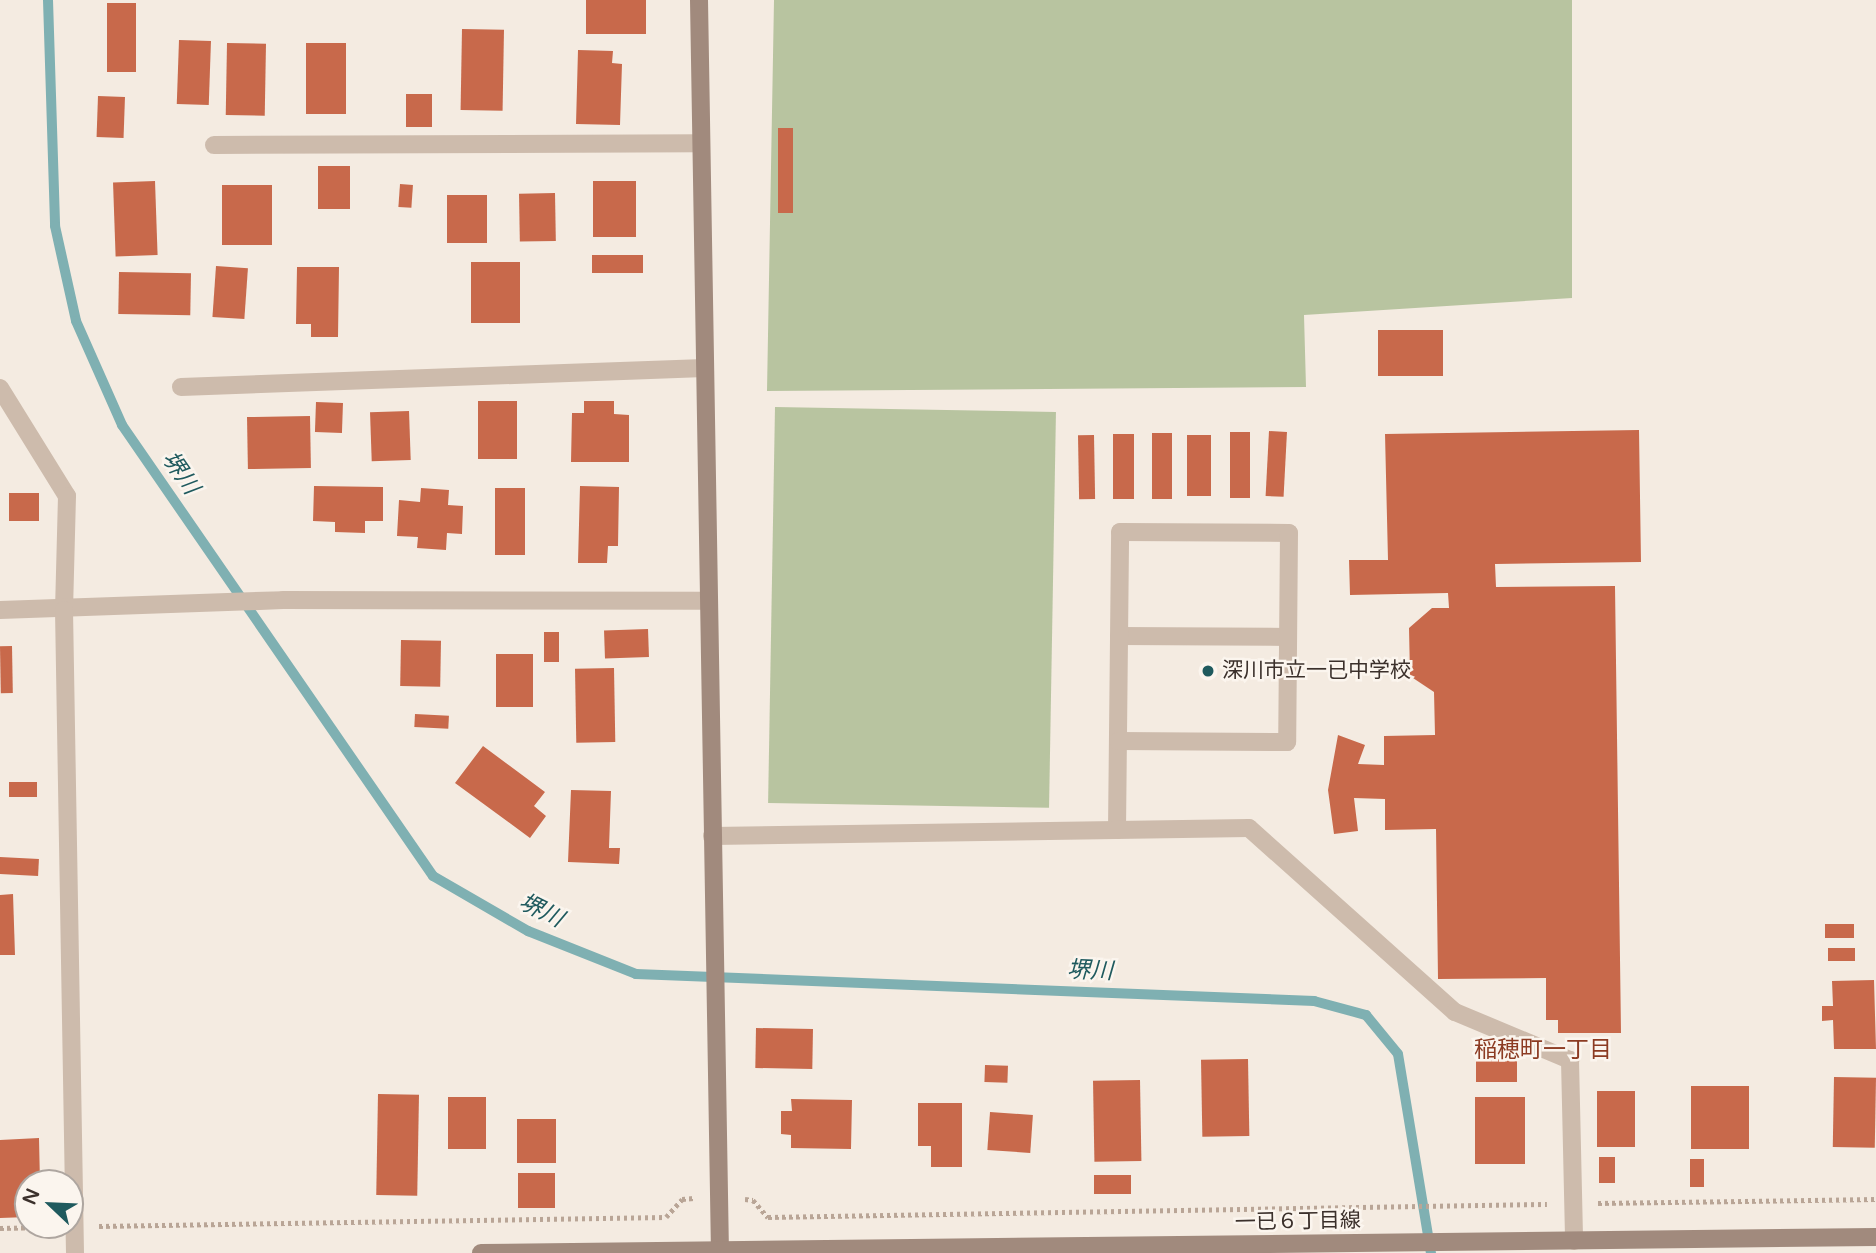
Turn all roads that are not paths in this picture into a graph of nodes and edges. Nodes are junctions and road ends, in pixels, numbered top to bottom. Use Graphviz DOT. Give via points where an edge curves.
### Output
graph roads {
  1 [pos="699,0"];
  2 [pos="701,143"];
  3 [pos="214,145"];
  4 [pos="705,368"];
  5 [pos="181,387"];
  6 [pos="0,388"];
  7 [pos="708,601"];
  8 [pos="0,610"];
  9 [pos="64,610"];
  10 [pos="1119,636"];
  11 [pos="1287,637"];
  12 [pos="1118,741"];
  13 [pos="1117,830"];
  14 [pos="712,836"];
  15 [pos="1876,1237"];
  16 [pos="1574,1241"];
  17 [pos="1249,1249"];
  18 [pos="720,1252"];
  19 [pos="75,1253"];
  20 [pos="481,1253"];
  1 -- 2 [label="street"];
  2 -- 3 [label="street"];
  2 -- 4 [label="street"];
  4 -- 5 [label="street"];
  4 -- 7 [label="street"];
  6 -- 9 [label="street" via="67,496"];
  7 -- 9 [label="street" via="283,600"];
  7 -- 14 [label="street"];
  8 -- 9 [label="street"];
  9 -- 19 [label="street"];
  10 -- 11 [label="street"];
  10 -- 11 [label="street" via="1120,532 1133,532 1289,533"];
  10 -- 12 [label="street"];
  11 -- 12 [label="street" via="1287,742"];
  12 -- 13 [label="street"];
  13 -- 14 [label="street"];
  13 -- 16 [label="street" via="1249,828 1455,1012 1570,1060"];
  14 -- 18 [label="street"];
  15 -- 16 [label="street, 一已６丁目線"];
  16 -- 17 [label="street, 一已６丁目線"];
  17 -- 18 [label="street, 一已６丁目線"];
  18 -- 20 [label="street, 一已６丁目線"];
}
